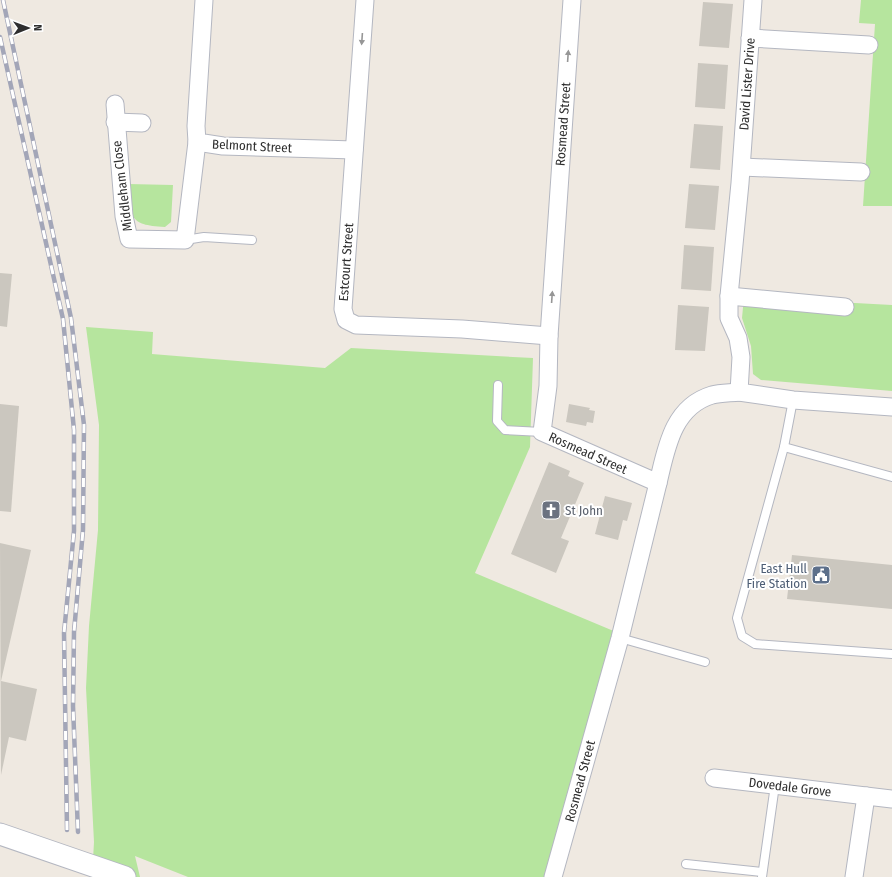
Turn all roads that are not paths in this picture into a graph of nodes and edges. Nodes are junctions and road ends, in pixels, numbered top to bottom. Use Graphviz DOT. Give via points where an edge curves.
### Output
graph roads {
  1 [pos="204,0"];
  2 [pos="365,0"];
  3 [pos="572,0"];
  4 [pos="753,0"];
  5 [pos="750,38"];
  6 [pos="869,45"];
  7 [pos="115,104"];
  8 [pos="115,122"];
  9 [pos="142,123"];
  10 [pos="197,142"];
  11 [pos="354,150"];
  12 [pos="742,167"];
  13 [pos="861,172"];
  14 [pos="185,240"];
  15 [pos="252,240"];
  16 [pos="729,296"];
  17 [pos="845,307"];
  18 [pos="549,336"];
  19 [pos="498,385"];
  20 [pos="740,392"];
  21 [pos="793,400"];
  22 [pos="892,407"];
  23 [pos="542,432"];
  24 [pos="784,447"];
  25 [pos="892,476"];
  26 [pos="658,483"];
  27 [pos="620,638"];
  28 [pos="892,654"];
  29 [pos="704,662"];
  30 [pos="714,778"];
  31 [pos="775,786"];
  32 [pos="866,796"];
  33 [pos="892,799"];
  34 [pos="0,834"];
  35 [pos="686,864"];
  36 [pos="762,874"];
  37 [pos="125,877"];
  38 [pos="553,877"];
  39 [pos="854,877"];
  1 -- 10 [label="street, Belmont Street"];
  2 -- 11 [label="street, Estcourt Street, one-way"];
  18 -- 3 [label="street, Rosmead Street, one-way"];
  4 -- 5 [label="street, David Lister Drive"];
  5 -- 6 [label="street"];
  5 -- 12 [label="street, David Lister Drive"];
  7 -- 8 [label="street, Middleham Close"];
  8 -- 9 [label="street, Middleham Close"];
  8 -- 14 [label="street, Middleham Close" via="124,216 129,239"];
  10 -- 11 [label="street, Belmont Street" via="223,146"];
  10 -- 14 [label="street"];
  11 -- 18 [label="street, Estcourt Street" via="343,309 346,320 356,325 462,329"];
  12 -- 13 [label="street"];
  12 -- 16 [label="street, David Lister Drive"];
  14 -- 15 [label="lane" via="204,237"];
  16 -- 17 [label="street"];
  16 -- 20 [label="street, David Lister Drive" via="728,318 738,338 741,356"];
  18 -- 23 [label="street, Rosmead Street" via="548,386"];
  19 -- 23 [label="lane" via="497,421 505,430"];
  20 -- 21 [label="street"];
  20 -- 26 [label="street" via="711,395 687,409 677,423 668,444"];
  21 -- 22 [label="street"];
  21 -- 24 [label="lane"];
  23 -- 26 [label="street, Rosmead Street"];
  24 -- 25 [label="lane"];
  24 -- 28 [label="lane" via="737,618 742,636 755,644"];
  26 -- 27 [label="street, Rosmead Street"];
  27 -- 29 [label="lane"];
  27 -- 38 [label="street, Rosmead Street"];
  30 -- 31 [label="street, Dovedale Grove"];
  31 -- 32 [label="street, Dovedale Grove"];
  31 -- 36 [label="lane"];
  32 -- 33 [label="street, Dovedale Grove"];
  32 -- 39 [label="street"];
  34 -- 37 [label="street"];
  35 -- 36 [label="lane"];
}
